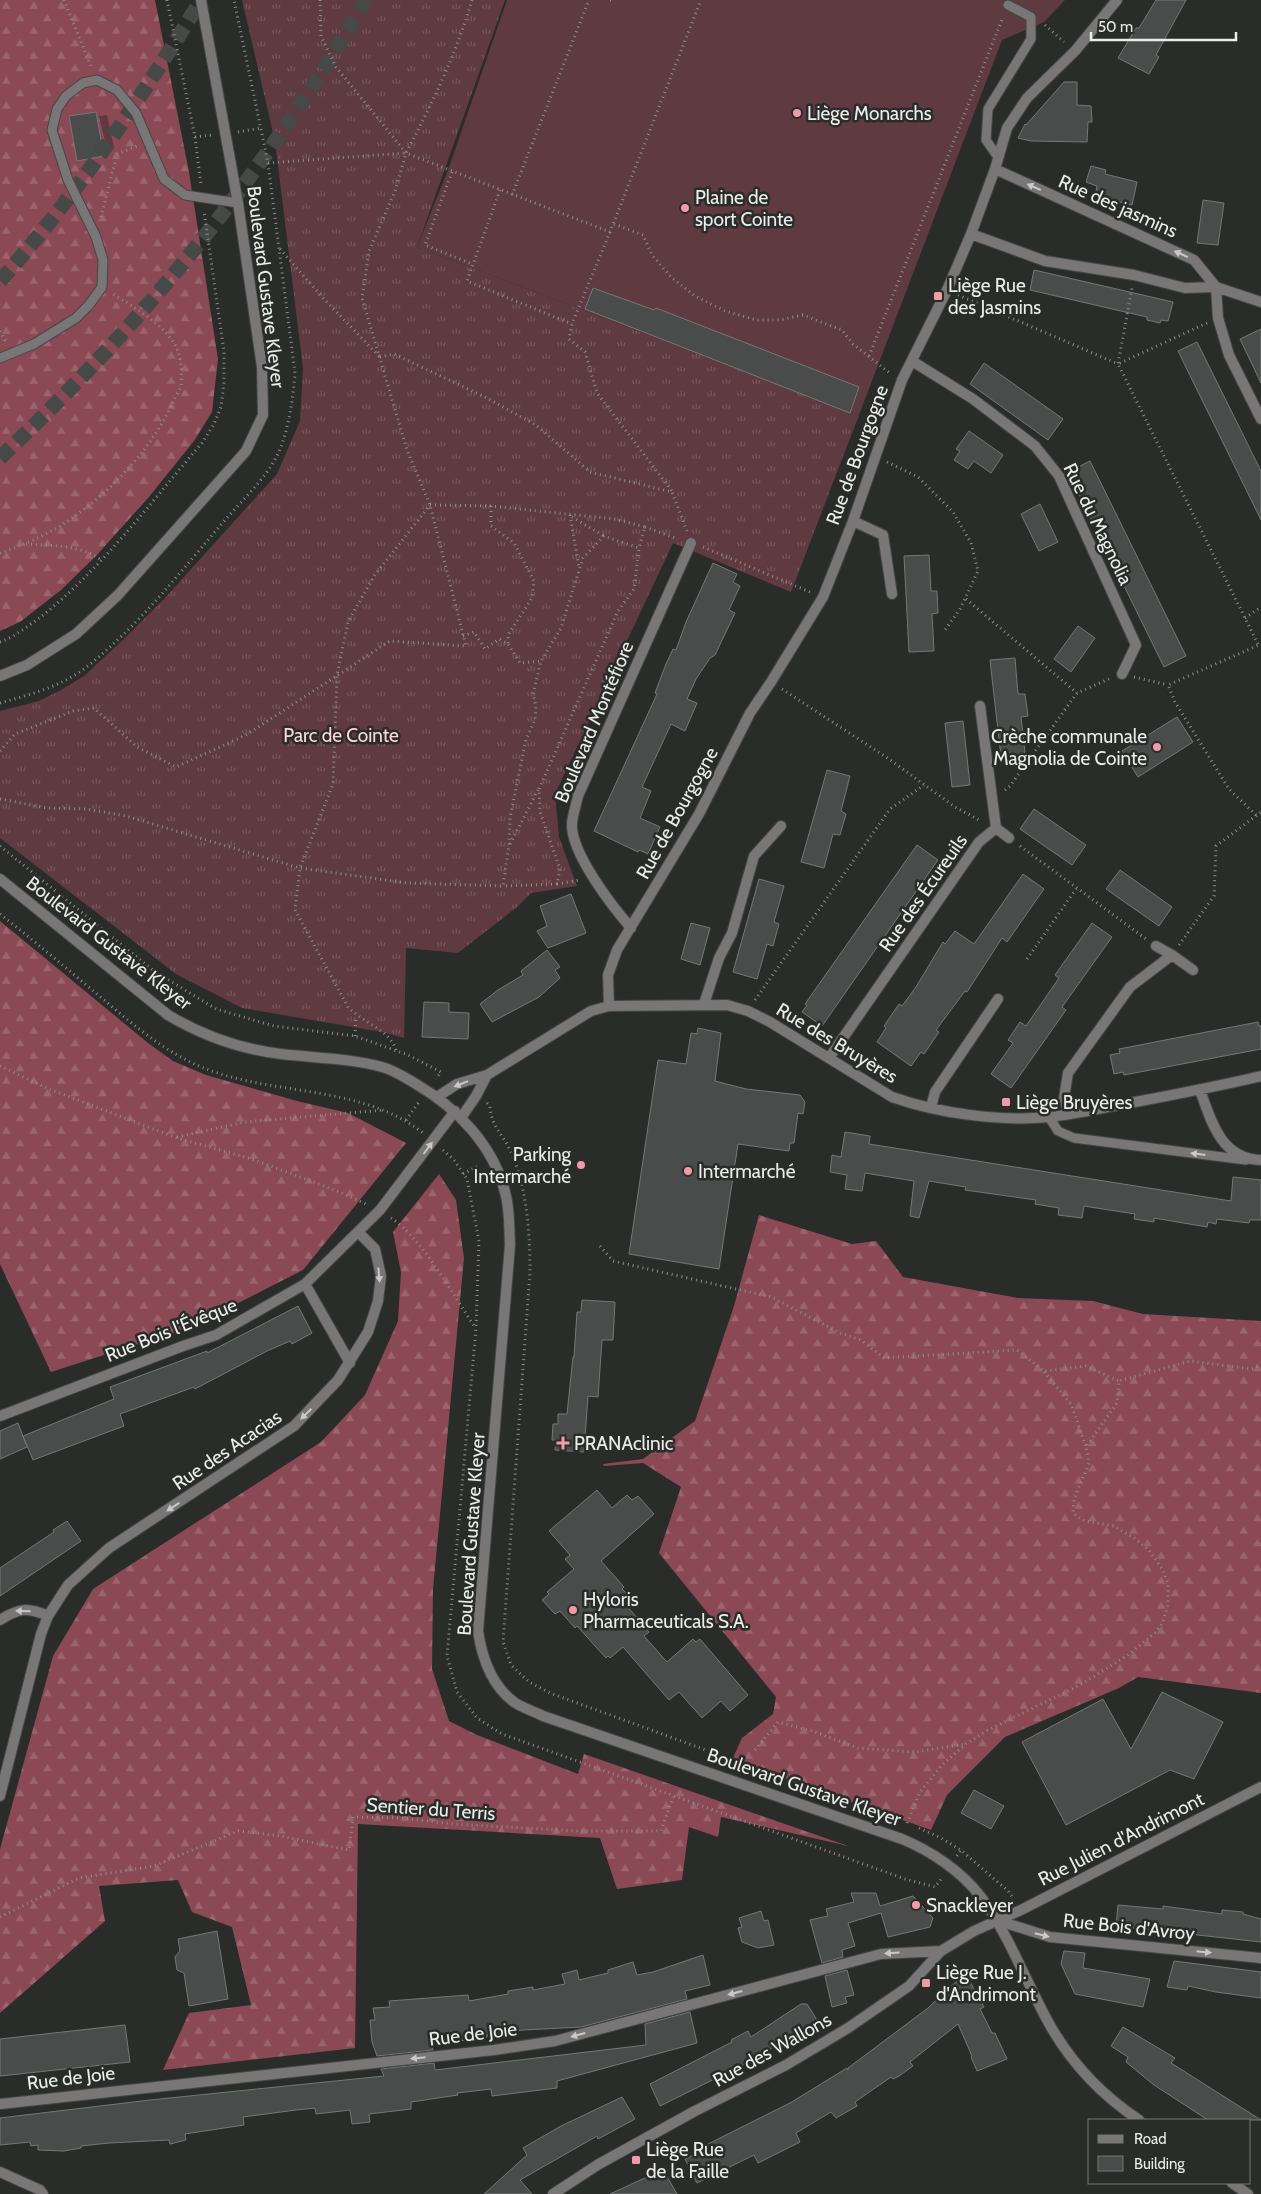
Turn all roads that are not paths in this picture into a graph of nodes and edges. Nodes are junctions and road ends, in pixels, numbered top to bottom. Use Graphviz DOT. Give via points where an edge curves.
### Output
graph roads {
  1 [pos="201,0"];
  2 [pos="1117,0"];
  3 [pos="1008,5"];
  4 [pos="998,158"];
  5 [pos="995,169"];
  6 [pos="238,203"];
  7 [pos="971,234"];
  8 [pos="1216,287"];
  9 [pos="1261,302"];
  10 [pos="0,358"];
  11 [pos="912,361"];
  12 [pos="1261,419"];
  13 [pos="853,521"];
  14 [pos="687,542"];
  15 [pos="892,594"];
  16 [pos="1122,674"];
  17 [pos="0,676"];
  18 [pos="980,706"];
  19 [pos="781,826"];
  20 [pos="996,828"];
  21 [pos="1010,838"];
  22 [pos="0,878"];
  23 [pos="631,928"];
  24 [pos="1156,946"];
  25 [pos="1172,956"];
  26 [pos="1193,970"];
  27 [pos="998,999"];
  28 [pos="704,1004"];
  29 [pos="608,1006"];
  30 [pos="829,1058"];
  31 [pos="487,1075"];
  32 [pos="1261,1076"];
  33 [pos="1200,1090"];
  34 [pos="437,1098"];
  35 [pos="931,1107"];
  36 [pos="1069,1114"];
  37 [pos="458,1115"];
  38 [pos="1049,1117"];
  39 [pos="1247,1160"];
  40 [pos="1261,1160"];
  41 [pos="359,1233"];
  42 [pos="306,1284"];
  43 [pos="350,1363"];
  44 [pos="0,1416"];
  45 [pos="48,1616"];
  46 [pos="0,1620"];
  47 [pos="1261,1787"];
  48 [pos="0,1796"];
  49 [pos="996,1920"];
  50 [pos="941,1951"];
  51 [pos="1261,1958"];
  52 [pos="0,2104"];
  53 [pos="1137,2119"];
  54 [pos="0,2172"];
  55 [pos="1233,2184"];
  56 [pos="568,2190"];
  57 [pos="42,2194"];
  58 [pos="553,2194"];
  59 [pos="1248,2194"];
  1 -- 6 [label="street, Boulevard Gustave Kleyer"];
  2 -- 4 [label="street, Rue de Bourgogne" via="1074,51 1027,98 1007,128"];
  3 -- 4 [label="lane" via="1031,17 1032,38 988,109 986,140"];
  4 -- 5 [label="street, Rue de Bourgogne"];
  5 -- 7 [label="street, Rue de Bourgogne"];
  8 -- 5 [label="street, Rue des jasmins, one-way" via="1194,260"];
  6 -- 10 [label="lane" via="185,196 164,179 136,113 118,90 97,80 83,83 66,96 52,130 68,180 96,237 103,260 102,287 76,318 56,332"];
  6 -- 17 [label="street, Boulevard Gustave Kleyer" via="262,367 263,415 246,451 118,595 76,634 27,666"];
  7 -- 8 [label="street" via="1046,261 1134,275 1185,288"];
  7 -- 11 [label="street, Rue de Bourgogne"];
  8 -- 9 [label="street"];
  8 -- 12 [label="street" via="1218,318 1229,355"];
  11 -- 13 [label="street, Rue de Bourgogne" via="902,380"];
  11 -- 16 [label="street, Rue du Magnolia" via="973,399 1035,446 1059,476 1136,645"];
  13 -- 15 [label="street" via="884,535"];
  13 -- 23 [label="street, Rue de Bourgogne" via="823,597 750,712 699,814"];
  14 -- 23 [label="street, Boulevard Montéfiore" via="578,796 572,825 577,848 607,900"];
  18 -- 20 [label="street"];
  19 -- 28 [label="street" via="754,856 732,933 719,958"];
  20 -- 21 [label="street"];
  20 -- 30 [label="street, Rue des Écureuils" via="979,842"];
  22 -- 34 [label="street, Boulevard Gustave Kleyer" via="168,1015 195,1030 227,1043 279,1054 354,1060 385,1067"];
  23 -- 29 [label="street" via="617,950 608,975"];
  24 -- 25 [label="street"];
  25 -- 26 [label="street"];
  25 -- 36 [label="street" via="1130,987 1068,1073 1064,1098"];
  27 -- 35 [label="street" via="935,1092"];
  28 -- 29 [label="street, Rue des Bruyères"];
  28 -- 30 [label="street, Rue des Bruyères" via="748,1011"];
  29 -- 31 [label="street" via="582,1016"];
  30 -- 35 [label="street, Rue des Bruyères" via="892,1097"];
  31 -- 34 [label="street, one-way" via="457,1084"];
  31 -- 37 [label="street, Rue Bois l'Évêque" via="476,1096"];
  32 -- 33 [label="street, Rue des Bruyères"];
  33 -- 36 [label="street, Rue des Bruyères"];
  33 -- 39 [label="street" via="1214,1129 1225,1144"];
  34 -- 37 [label="street, Boulevard Gustave Kleyer"];
  35 -- 38 [label="street, Rue des Bruyères" via="1020,1118"];
  36 -- 38 [label="street, Rue des Bruyères"];
  41 -- 37 [label="street, Rue Bois l'Évêque, one-way"];
  37 -- 49 [label="street, Boulevard Gustave Kleyer" via="492,1158 505,1192 510,1237 478,1631 481,1653 491,1677 514,1702 542,1716 920,1847 949,1867 980,1896"];
  39 -- 38 [label="lane, one-way" via="1074,1138 1058,1131"];
  39 -- 40 [label="street"];
  41 -- 42 [label="street, Rue Bois l'Évêque"];
  41 -- 43 [label="street, Rue des Acacias, one-way" via="375,1249 380,1276 378,1301 368,1332"];
  42 -- 43 [label="street"];
  42 -- 44 [label="street, Rue Bois l'Évêque" via="216,1335"];
  43 -- 45 [label="street, Rue des Acacias, one-way" via="294,1426 109,1548 68,1585"];
  45 -- 46 [label="street, one-way" via="36,1611 15,1610"];
  45 -- 48 [label="street, Rue des Acacias" via="31,1669"];
  47 -- 49 [label="street, Rue Julien d'Andrimont"];
  49 -- 50 [label="street, Rue des Wallons"];
  49 -- 51 [label="street, Rue Bois d'Avroy, one-way" via="1050,1937"];
  49 -- 53 [label="street, Boulevard Gustave Kleyer" via="1052,2028 1072,2058 1117,2106"];
  50 -- 52 [label="street, Rue de Joie, one-way" via="882,1954 555,2042"];
  50 -- 56 [label="street, Rue des Wallons" via="908,1986 848,2028 786,2065 599,2164"];
  54 -- 57 [label="street" via="40,2190"];
  55 -- 59 [label="street"];
  56 -- 58 [label="street, Rue des Wallons"];
}
